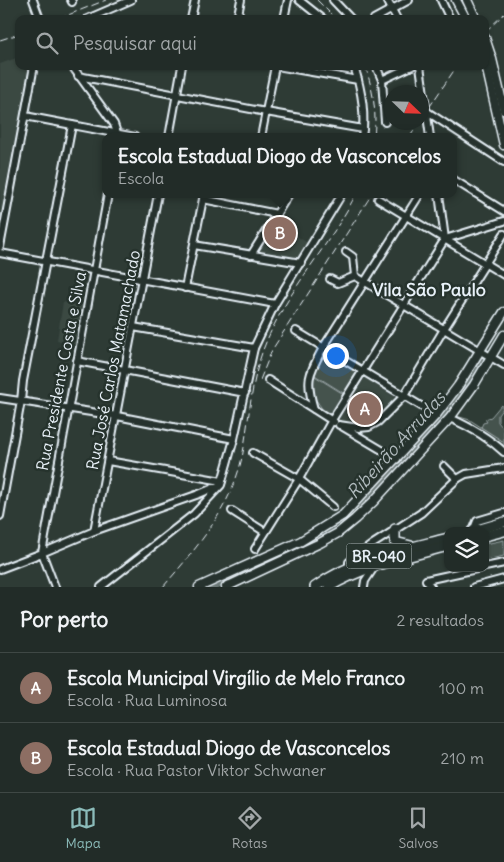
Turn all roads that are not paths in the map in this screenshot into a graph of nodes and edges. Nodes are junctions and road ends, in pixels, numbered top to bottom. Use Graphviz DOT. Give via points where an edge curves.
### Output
graph roads {
  1 [pos="33,0"];
  2 [pos="131,0"];
  3 [pos="194,0"];
  4 [pos="241,0"];
  5 [pos="288,0"];
  6 [pos="299,0"];
  7 [pos="333,0"];
  8 [pos="388,0"];
  9 [pos="409,0"];
  10 [pos="441,0"];
  11 [pos="456,0"];
  12 [pos="468,2"];
  13 [pos="392,9"];
  14 [pos="39,15"];
  15 [pos="97,15"];
  16 [pos="192,15"];
  17 [pos="238,15"];
  18 [pos="285,15"];
  19 [pos="317,15"];
  20 [pos="347,15"];
  21 [pos="381,15"];
  22 [pos="395,15"];
  23 [pos="448,15"];
  24 [pos="464,15"];
  25 [pos="474,15"];
  26 [pos="489,53"];
  27 [pos="33,70"];
  28 [pos="74,70"];
  29 [pos="181,70"];
  30 [pos="275,70"];
  31 [pos="299,70"];
  32 [pos="355,70"];
  33 [pos="378,70"];
  34 [pos="403,70"];
  35 [pos="421,70"];
  36 [pos="487,70"];
  37 [pos="78,76"];
  38 [pos="358,80"];
  39 [pos="382,80"];
  40 [pos="423,85"];
  41 [pos="177,95"];
  42 [pos="384,108"];
  43 [pos="504,110"];
  44 [pos="266,112"];
  45 [pos="429,113"];
  46 [pos="24,116"];
  47 [pos="72,125"];
  48 [pos="363,129"];
  49 [pos="109,133"];
  50 [pos="117,133"];
  51 [pos="170,133"];
  52 [pos="262,133"];
  53 [pos="362,133"];
  54 [pos="504,145"];
  55 [pos="504,162"];
  56 [pos="457,182"];
  57 [pos="107,198"];
  58 [pos="157,198"];
  59 [pos="203,198"];
  60 [pos="207,198"];
  61 [pos="287,198"];
  62 [pos="340,198"];
  63 [pos="417,198"];
  64 [pos="440,198"];
  65 [pos="378,199"];
  66 [pos="504,211"];
  67 [pos="277,214"];
  68 [pos="406,215"];
  69 [pos="504,221"];
  70 [pos="504,234"];
  71 [pos="445,240"];
  72 [pos="194,245"];
  73 [pos="0,247"];
  74 [pos="0,252"];
  75 [pos="346,252"];
  76 [pos="251,255"];
  77 [pos="45,262"];
  78 [pos="301,263"];
  79 [pos="485,264"];
  80 [pos="94,271"];
  81 [pos="355,276"];
  82 [pos="504,276"];
  83 [pos="330,279"];
  84 [pos="142,280"];
  85 [pos="365,282"];
  86 [pos="185,288"];
  87 [pos="275,304"];
  88 [pos="404,305"];
  89 [pos="504,312"];
  90 [pos="133,328"];
  91 [pos="444,329"];
  92 [pos="296,331"];
  93 [pos="504,335"];
  94 [pos="254,348"];
  95 [pos="323,348"];
  96 [pos="480,351"];
  97 [pos="491,358"];
  98 [pos="77,362"];
  99 [pos="504,365"];
  100 [pos="125,371"];
  101 [pos="362,372"];
  102 [pos="268,380"];
  103 [pos="244,393"];
  104 [pos="404,396"];
  105 [pos="0,398"];
  106 [pos="21,401"];
  107 [pos="68,408"];
  108 [pos="314,409"];
  109 [pos="436,415"];
  110 [pos="117,416"];
  111 [pos="450,418"];
  112 [pos="332,420"];
  113 [pos="339,425"];
  114 [pos="234,438"];
  115 [pos="504,452"];
  116 [pos="253,453"];
  117 [pos="397,459"];
  118 [pos="108,461"];
  119 [pos="444,466"];
  120 [pos="504,468"];
  121 [pos="299,479"];
  122 [pos="457,479"];
  123 [pos="222,483"];
  124 [pos="333,507"];
  125 [pos="232,511"];
  126 [pos="504,513"];
  127 [pos="0,516"];
  128 [pos="504,522"];
  129 [pos="475,527"];
  130 [pos="487,527"];
  131 [pos="333,528"];
  132 [pos="395,529"];
  133 [pos="94,531"];
  134 [pos="504,531"];
  135 [pos="265,532"];
  136 [pos="489,535"];
  137 [pos="444,539"];
  138 [pos="416,546"];
  139 [pos="444,547"];
  140 [pos="255,549"];
  141 [pos="42,553"];
  142 [pos="504,563"];
  143 [pos="375,566"];
  144 [pos="489,566"];
  145 [pos="349,568"];
  146 [pos="0,569"];
  147 [pos="463,572"];
  148 [pos="504,580"];
  149 [pos="55,587"];
  150 [pos="100,587"];
  151 [pos="199,587"];
  152 [pos="227,587"];
  153 [pos="315,587"];
  154 [pos="329,587"];
  155 [pos="364,587"];
  156 [pos="431,587"];
  157 [pos="474,587"];
  1 -- 14 [label="street"];
  2 -- 15 [label="street"];
  3 -- 16 [label="street"];
  4 -- 17 [label="street"];
  5 -- 18 [label="street"];
  6 -- 19 [label="street"];
  7 -- 20 [label="street"];
  8 -- 13 [label="street"];
  9 -- 13 [label="street"];
  10 -- 23 [label="street"];
  11 -- 24 [label="main road"];
  12 -- 25 [label="main road"];
  13 -- 21 [label="street"];
  13 -- 22 [label="street"];
  26 -- 43 [label="main road"];
  27 -- 46 [label="street"];
  28 -- 37 [label="street"];
  29 -- 41 [label="street"];
  30 -- 44 [label="street"];
  31 -- 38 [label="street"];
  32 -- 38 [label="street"];
  33 -- 39 [label="street"];
  34 -- 39 [label="street"];
  35 -- 40 [label="street"];
  36 -- 54 [label="main road"];
  37 -- 41 [label="street"];
  37 -- 50 [label="street"];
  38 -- 48 [label="street"];
  39 -- 42 [label="street"];
  41 -- 44 [label="street"];
  41 -- 51 [label="street"];
  44 -- 48 [label="street"];
  44 -- 52 [label="street"];
  45 -- 55 [label="street"];
  46 -- 47 [label="street"];
  46 -- 73 [label="street"];
  47 -- 49 [label="street"];
  47 -- 77 [label="street"];
  48 -- 53 [label="street"];
  56 -- 66 [label="street"];
  57 -- 80 [label="street, Rua Presidente Costa e Silva"];
  58 -- 84 [label="street, Rua José Carlos Matamachado"];
  59 -- 72 [label="street"];
  60 -- 67 [label="street"];
  61 -- 67 [label="street"];
  62 -- 78 [label="street"];
  63 -- 68 [label="street"];
  64 -- 71 [label="street"];
  65 -- 68 [label="street"];
  67 -- 76 [label="street"];
  68 -- 71 [label="street"];
  68 -- 85 [label="street"];
  69 -- 71 [label="street"];
  70 -- 79 [label="street"];
  71 -- 79 [label="street"];
  71 -- 88 [label="street"];
  72 -- 76 [label="street"];
  72 -- 86 [label="street"];
  74 -- 77 [label="street"];
  75 -- 81 [label="street" via="352,257"];
  76 -- 78 [label="street"];
  77 -- 80 [label="street"];
  77 -- 106 [label="street"];
  78 -- 87 [label="street"];
  79 -- 82 [label="street"];
  79 -- 91 [label="street"];
  80 -- 84 [label="street"];
  80 -- 98 [label="street, Rua Presidente Costa e Silva"];
  81 -- 83 [label="street" via="338,283"];
  81 -- 85 [label="street"];
  84 -- 86 [label="street"];
  84 -- 90 [label="street, Rua José Carlos Matamachado"];
  85 -- 88 [label="street"];
  85 -- 95 [label="street"];
  86 -- 87 [label="street"];
  87 -- 94 [label="street"];
  88 -- 91 [label="street"];
  88 -- 101 [label="street"];
  89 -- 96 [label="main road"];
  90 -- 94 [label="street"];
  90 -- 100 [label="street, Rua José Carlos Matamachado"];
  91 -- 96 [label="street"];
  91 -- 104 [label="street"];
  92 -- 95 [label="street"];
  93 -- 97 [label="main road"];
  94 -- 103 [label="street"];
  95 -- 101 [label="street"];
  95 -- 108 [label="street" via="309,378 308,392"];
  96 -- 97 [label="street"];
  96 -- 109 [label="main road"];
  97 -- 99 [label="street"];
  97 -- 111 [label="main road"];
  98 -- 100 [label="street"];
  98 -- 107 [label="street, Rua Presidente Costa e Silva"];
  100 -- 103 [label="street"];
  100 -- 110 [label="street, Rua José Carlos Matamachado"];
  101 -- 104 [label="street"];
  101 -- 112 [label="street"];
  102 -- 108 [label="street"];
  103 -- 114 [label="street"];
  104 -- 109 [label="street"];
  104 -- 113 [label="street" via="369,427"];
  105 -- 106 [label="street"];
  106 -- 107 [label="street"];
  106 -- 127 [label="street"];
  107 -- 110 [label="street"];
  107 -- 141 [label="street, Rua Presidente Costa e Silva"];
  108 -- 112 [label="street"];
  109 -- 117 [label="main road"];
  110 -- 114 [label="street"];
  110 -- 118 [label="street, Rua José Carlos Matamachado"];
  111 -- 115 [label="street" via="467,425"];
  111 -- 131 [label="main road" via="374,502"];
  112 -- 113 [label="street"];
  112 -- 121 [label="street"];
  113 -- 117 [label="street"];
  114 -- 123 [label="street"];
  116 -- 121 [label="street"];
  117 -- 131 [label="main road"];
  118 -- 123 [label="street"];
  118 -- 133 [label="street, Rua José Carlos Matamachado"];
  119 -- 122 [label="street"];
  120 -- 122 [label="street" via="466,474"];
  121 -- 124 [label="street"];
  121 -- 135 [label="street"];
  122 -- 132 [label="street" via="421,513"];
  123 -- 133 [label="street"];
  123 -- 150 [label="street" via="194,514"];
  125 -- 135 [label="street"];
  126 -- 129 [label="street" via="477,521"];
  128 -- 130 [label="highway"];
  131 -- 151 [label="main road"];
  131 -- 152 [label="main road" via="290,558"];
  132 -- 138 [label="highway" via="395,542"];
  132 -- 145 [label="street" via="349,562"];
  133 -- 141 [label="street"];
  134 -- 136 [label="highway"];
  135 -- 140 [label="street"];
  137 -- 138 [label="highway, BR-040"];
  138 -- 145 [label="highway, BR-040"];
  139 -- 143 [label="highway, BR-040"];
  141 -- 146 [label="street"];
  141 -- 149 [label="street"];
  142 -- 144 [label="street"];
  143 -- 154 [label="highway, BR-040"];
  143 -- 155 [label="street"];
  145 -- 153 [label="highway, BR-040"];
  147 -- 156 [label="street" via="426,580"];
  148 -- 157 [label="street"];
}
